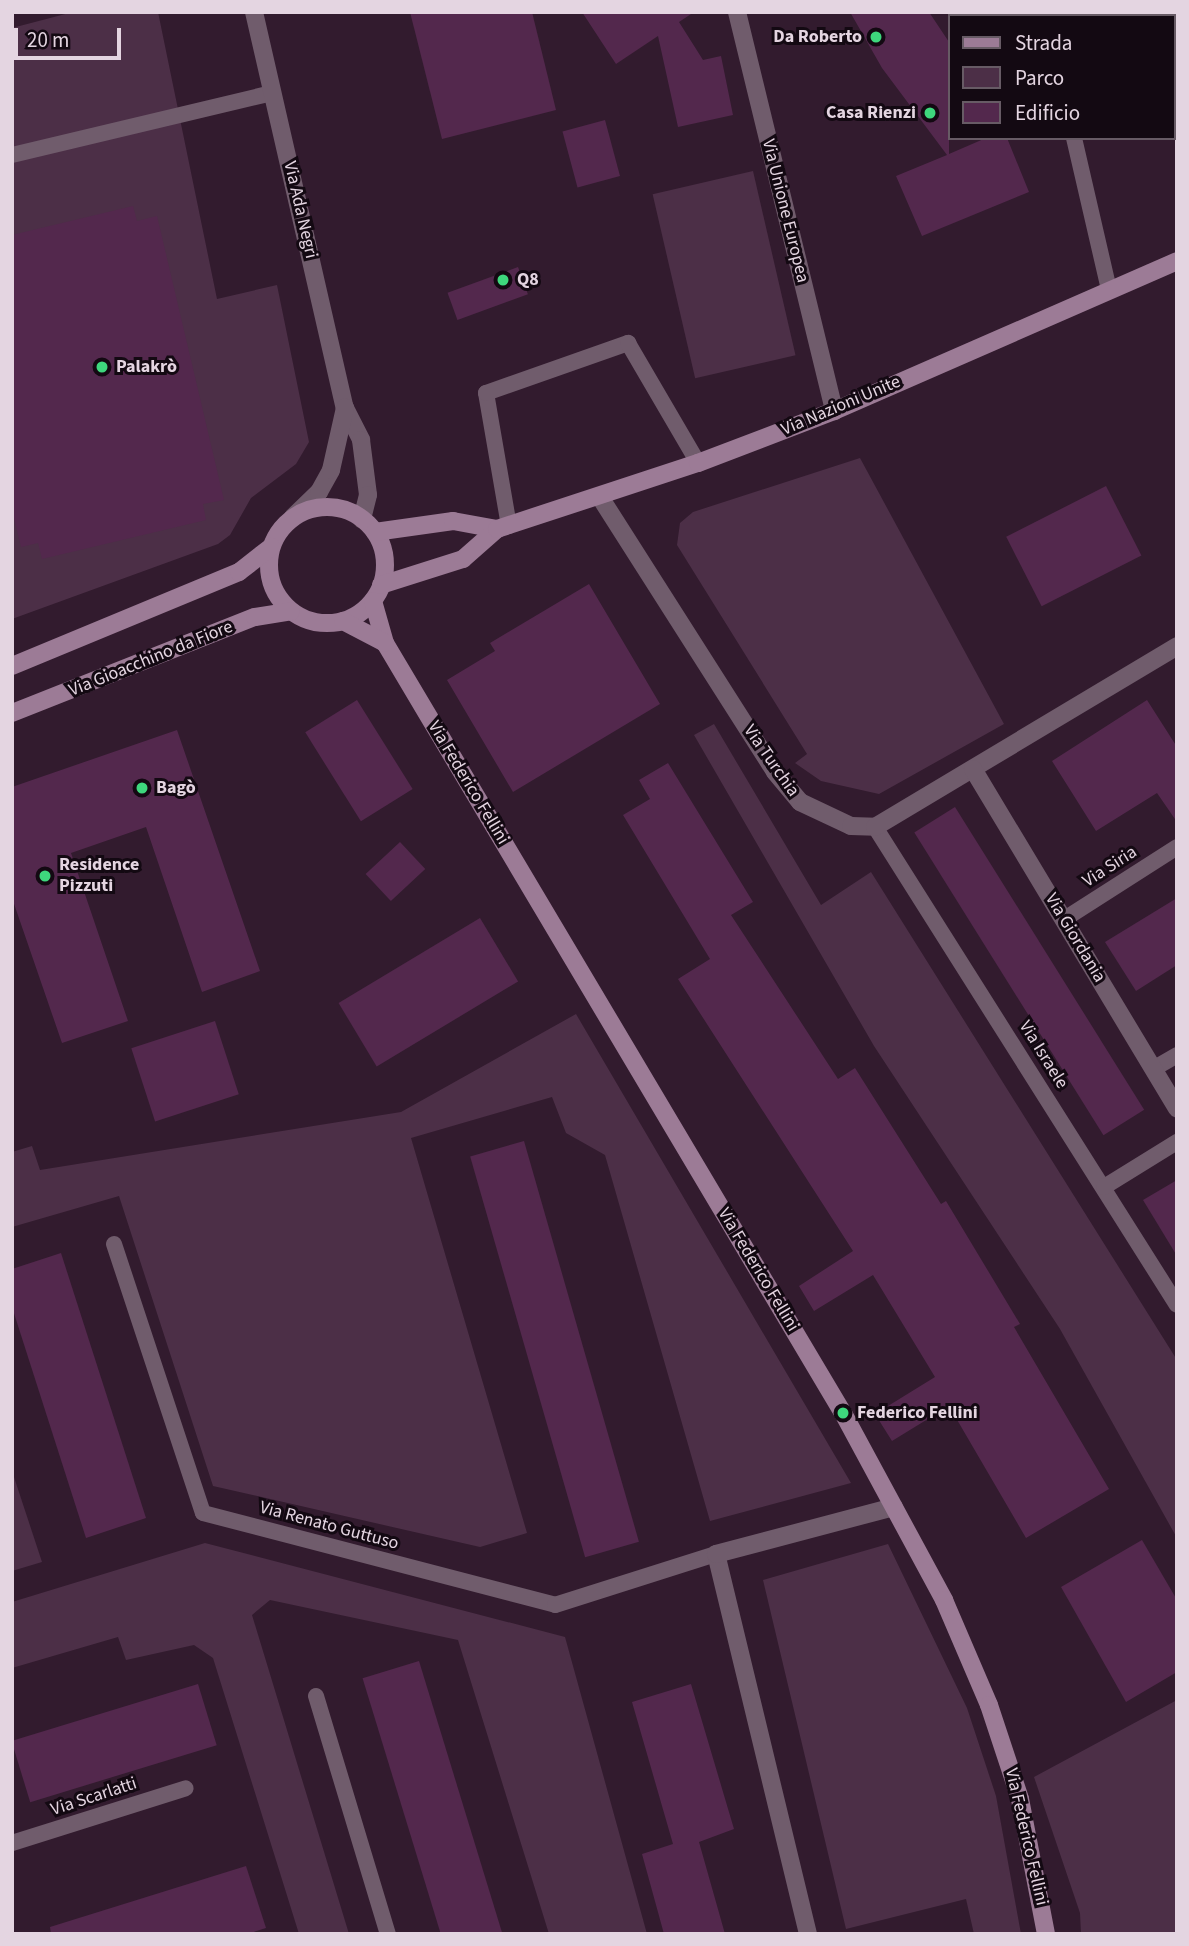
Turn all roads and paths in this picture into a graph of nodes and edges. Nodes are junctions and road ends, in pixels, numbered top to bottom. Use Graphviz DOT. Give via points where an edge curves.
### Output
graph roads {
  1 [pos="254,12"];
  2 [pos="737,12"];
  3 [pos="273,93"];
  4 [pos="1074,140"];
  5 [pos="12,155"];
  6 [pos="1177,261"];
  7 [pos="1109,290"];
  8 [pos="345,408"];
  9 [pos="834,411"];
  10 [pos="698,463"];
  11 [pos="600,496"];
  12 [pos="293,517"];
  13 [pos="362,519"];
  14 [pos="503,528"];
  15 [pos="375,533"];
  16 [pos="271,547"];
  17 [pos="381,585"];
  18 [pos="373,601"];
  19 [pos="291,611"];
  20 [pos="343,621"];
  21 [pos="385,643"];
  22 [pos="1177,646"];
  23 [pos="12,666"];
  24 [pos="12,713"];
  25 [pos="974,769"];
  26 [pos="875,827"];
  27 [pos="1177,847"];
  28 [pos="1063,920"];
  29 [pos="1177,1055"];
  30 [pos="1153,1069"];
  31 [pos="1177,1108"];
  32 [pos="1177,1142"];
  33 [pos="1104,1187"];
  34 [pos="114,1244"];
  35 [pos="1177,1305"];
  36 [pos="894,1507"];
  37 [pos="716,1554"];
  38 [pos="316,1696"];
  39 [pos="187,1788"];
  40 [pos="12,1843"];
  41 [pos="388,1934"];
  42 [pos="808,1934"];
  43 [pos="1046,1934"];
  1 -- 3 [label="street, Via Ada Negri"];
  2 -- 9 [label="street, Via Unione Europea"];
  3 -- 5 [label="lane"];
  3 -- 8 [label="street, Via Ada Negri"];
  4 -- 7 [label="lane"];
  6 -- 7 [label="street, Via Nazioni Unite"];
  7 -- 9 [label="street, Via Nazioni Unite"];
  8 -- 12 [label="street, Via Ada Negri" via="331,470 319,492"];
  8 -- 13 [label="street, Via Ada Negri" via="361,440 367,469"];
  9 -- 10 [label="street, Via Nazioni Unite"];
  10 -- 11 [label="street, Via Nazioni Unite"];
  10 -- 14 [label="lane" via="628,343 486,393"];
  11 -- 14 [label="street, Via Nazioni Unite"];
  11 -- 26 [label="street, Via Turchia" via="783,782 800,802 831,820"];
  12 -- 13 [label="street" via="328,507"];
  12 -- 16 [label="street"];
  13 -- 15 [label="street"];
  14 -- 15 [label="street, Via Nazioni Unite" via="453,521"];
  14 -- 17 [label="street, Via Nazioni Unite" via="463,559"];
  15 -- 17 [label="street" via="383,549"];
  16 -- 19 [label="street" via="267,564 272,582"];
  16 -- 23 [label="street" via="239,572"];
  17 -- 18 [label="street"];
  18 -- 20 [label="street"];
  18 -- 21 [label="street, Via Federico Fellini"];
  19 -- 20 [label="street" via="325,623"];
  19 -- 24 [label="street, Via Gioacchino da Fiore" via="255,617"];
  20 -- 21 [label="street"];
  21 -- 36 [label="street, Via Federico Fellini"];
  22 -- 25 [label="street"];
  25 -- 26 [label="street"];
  25 -- 28 [label="street, Via Giordania"];
  26 -- 33 [label="lane, Via Israele"];
  27 -- 28 [label="lane, Via Siria"];
  28 -- 30 [label="street, Via Giordania"];
  29 -- 30 [label="lane"];
  30 -- 31 [label="street, Via Giordania"];
  32 -- 33 [label="lane"];
  33 -- 35 [label="lane, Via Israele"];
  34 -- 37 [label="lane, Via Renato Guttuso" via="203,1513 555,1605"];
  36 -- 37 [label="street"];
  36 -- 43 [label="street, Via Federico Fellini" via="944,1601 989,1705 1020,1799"];
  37 -- 42 [label="street"];
  38 -- 41 [label="lane"];
  39 -- 40 [label="lane, Via Scarlatti"];
}
